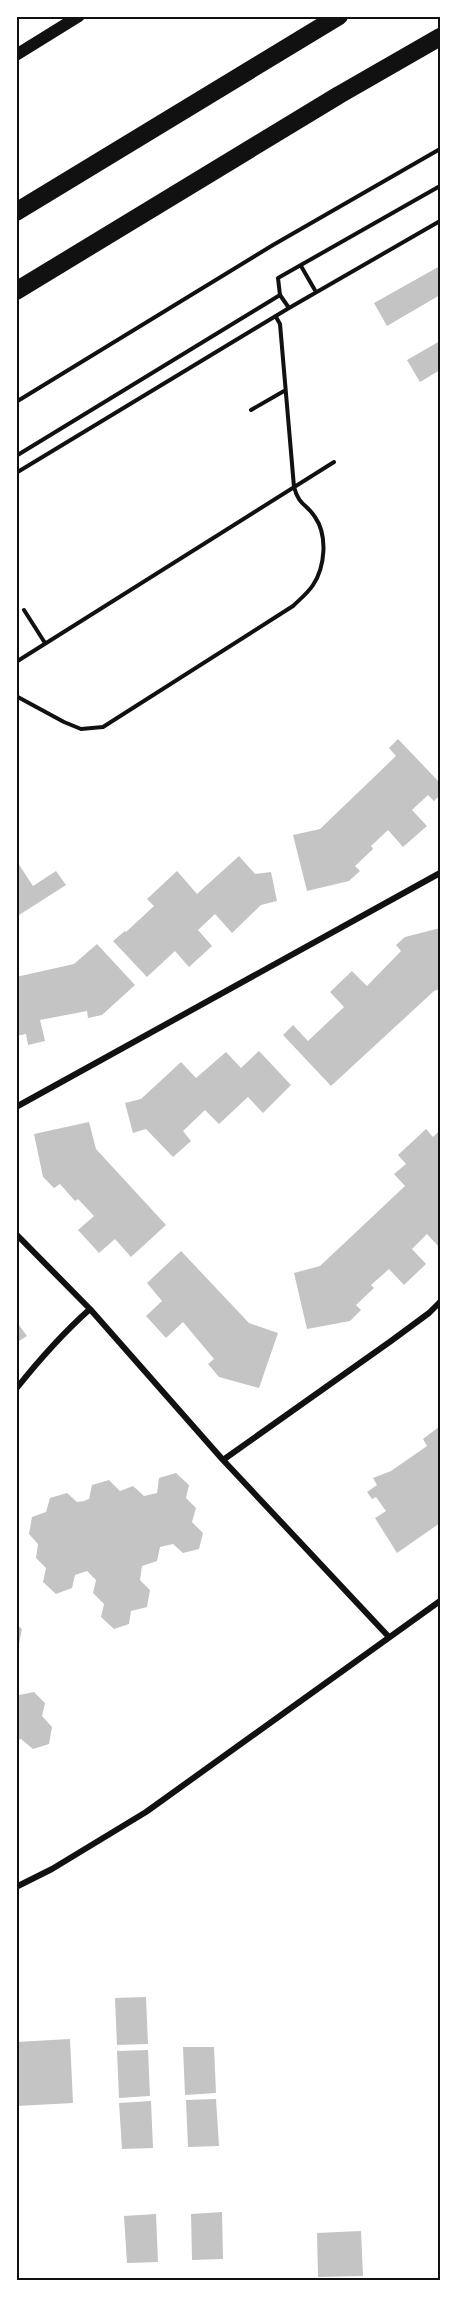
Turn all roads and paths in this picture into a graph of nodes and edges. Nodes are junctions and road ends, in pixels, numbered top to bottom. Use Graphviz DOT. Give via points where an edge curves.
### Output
graph roads {
  1 [pos="79,16"];
  2 [pos="339,16"];
  3 [pos="441,37"];
  4 [pos="16,55"];
  5 [pos="441,149"];
  6 [pos="441,186"];
  7 [pos="16,212"];
  8 [pos="441,220"];
  9 [pos="301,266"];
  10 [pos="16,291"];
  11 [pos="316,292"];
  12 [pos="280,295"];
  13 [pos="289,308"];
  14 [pos="276,317"];
  15 [pos="284,391"];
  16 [pos="16,402"];
  17 [pos="251,410"];
  18 [pos="16,456"];
  19 [pos="334,462"];
  20 [pos="16,473"];
  21 [pos="294,487"];
  22 [pos="24,610"];
  23 [pos="45,644"];
  24 [pos="16,662"];
  25 [pos="16,696"];
  26 [pos="441,873"];
  27 [pos="16,1107"];
  28 [pos="16,1234"];
  29 [pos="441,1302"];
  30 [pos="90,1309"];
  31 [pos="16,1389"];
  32 [pos="223,1460"];
  33 [pos="441,1600"];
  34 [pos="388,1636"];
  35 [pos="16,1887"];
  1 -- 4 [label="main road"];
  2 -- 7 [label="highway"];
  3 -- 10 [label="highway"];
  5 -- 16 [label="path" via="273,245"];
  6 -- 9 [label="path"];
  8 -- 11 [label="path"];
  9 -- 11 [label="path"];
  9 -- 12 [label="path" via="278,278"];
  11 -- 13 [label="path"];
  12 -- 13 [label="path"];
  12 -- 18 [label="path"];
  13 -- 14 [label="path"];
  14 -- 15 [label="path" via="280,324"];
  14 -- 20 [label="path"];
  15 -- 17 [label="path"];
  15 -- 21 [label="path"];
  19 -- 21 [label="path"];
  21 -- 23 [label="path"];
  21 -- 25 [label="path" via="297,499 315,517 324,543 313,585 293,606 103,727 81,729"];
  22 -- 23 [label="path"];
  23 -- 24 [label="path"];
  26 -- 27 [label="street"];
  28 -- 30 [label="street"];
  29 -- 32 [label="street"];
  30 -- 31 [label="street" via="70,1326"];
  30 -- 32 [label="street"];
  32 -- 34 [label="street"];
  33 -- 34 [label="street"];
  34 -- 35 [label="street" via="146,1812"];
}
